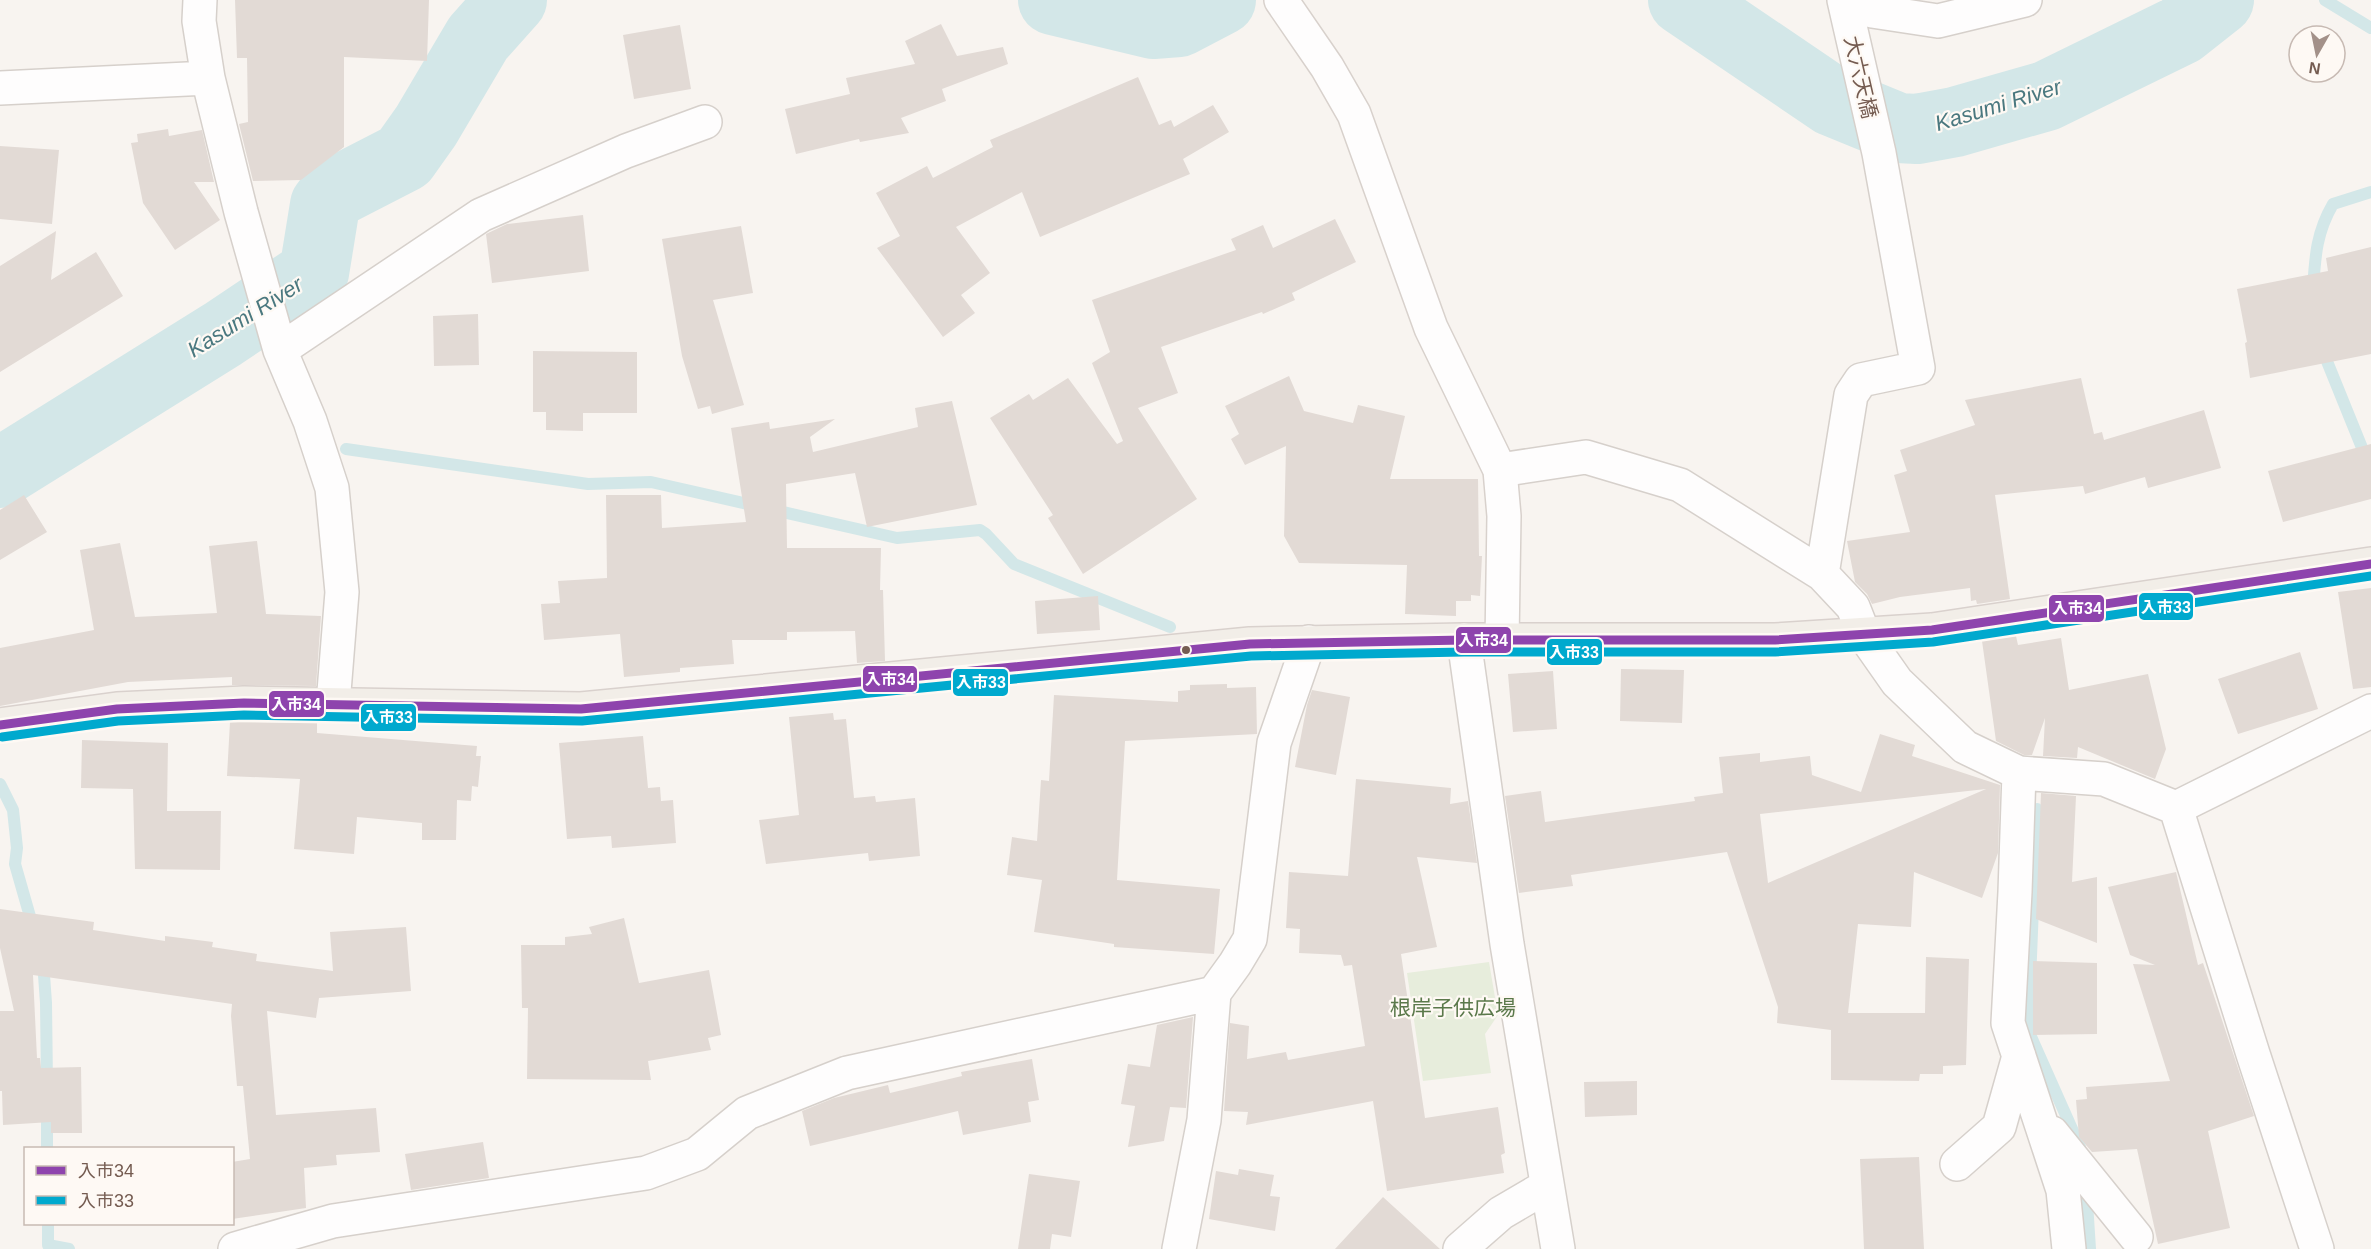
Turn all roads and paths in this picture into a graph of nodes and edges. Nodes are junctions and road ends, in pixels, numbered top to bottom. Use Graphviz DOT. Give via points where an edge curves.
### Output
graph roads {
  1 [pos="200,0"];
  2 [pos="1281,0"];
  3 [pos="2025,0"];
  4 [pos="1848,2"];
  5 [pos="208,78"];
  6 [pos="0,88"];
  7 [pos="705,122"];
  8 [pos="278,342"];
  9 [pos="1500,470"];
  10 [pos="2371,564"];
  11 [pos="1822,574"];
  12 [pos="1863,635"];
  13 [pos="1464,640"];
  14 [pos="1502,641"];
  15 [pos="1309,642"];
  16 [pos="333,704"];
  17 [pos="2371,711"];
  18 [pos="0,725"];
  19 [pos="2019,773"];
  20 [pos="2176,808"];
  21 [pos="1214,993"];
  22 [pos="2019,1056"];
  23 [pos="2040,1119"];
  24 [pos="1957,1164"];
  25 [pos="1547,1186"];
  26 [pos="2136,1237"];
  27 [pos="235,1249"];
  28 [pos="1179,1249"];
  29 [pos="1460,1249"];
  30 [pos="1558,1249"];
  31 [pos="2069,1249"];
  32 [pos="2317,1249"];
  1 -- 5 [label="street" via="199,21"];
  2 -- 9 [label="street" via="1354,114 1431,328"];
  3 -- 4 [label="street" via="1938,21 1872,12"];
  4 -- 11 [label="street, 大六天橋" via="1918,368 1861,380 1851,395"];
  5 -- 6 [label="street"];
  5 -- 8 [label="street"];
  7 -- 8 [label="street" via="626,151 481,215"];
  8 -- 16 [label="street" via="332,488 342,592"];
  9 -- 11 [label="street" via="1586,457 1680,485"];
  9 -- 14 [label="street" via="1504,516"];
  10 -- 12 [label="main road" via="1932,630"];
  11 -- 12 [label="street" via="1853,607"];
  12 -- 14 [label="main road" via="1775,640"];
  12 -- 19 [label="street" via="1897,682 1965,747"];
  13 -- 14 [label="main road"];
  13 -- 15 [label="main road"];
  13 -- 25 [label="street" via="1505,932"];
  15 -- 16 [label="main road" via="1238,645 581,709"];
  15 -- 21 [label="street" via="1274,743 1250,939"];
  16 -- 18 [label="main road" via="244,703 117,709"];
  17 -- 20 [label="street"];
  19 -- 20 [label="street" via="2104,778"];
  19 -- 22 [label="street" via="2008,1023"];
  20 -- 32 [label="street"];
  21 -- 27 [label="street" via="847,1073 747,1113 697,1154 646,1173 333,1221"];
  21 -- 28 [label="street" via="1204,1119"];
  22 -- 23 [label="street"];
  22 -- 24 [label="street" via="1999,1127"];
  23 -- 26 [label="street"];
  23 -- 31 [label="street" via="2063,1190"];
  25 -- 29 [label="street" via="1501,1213"];
  25 -- 30 [label="street"];
}
